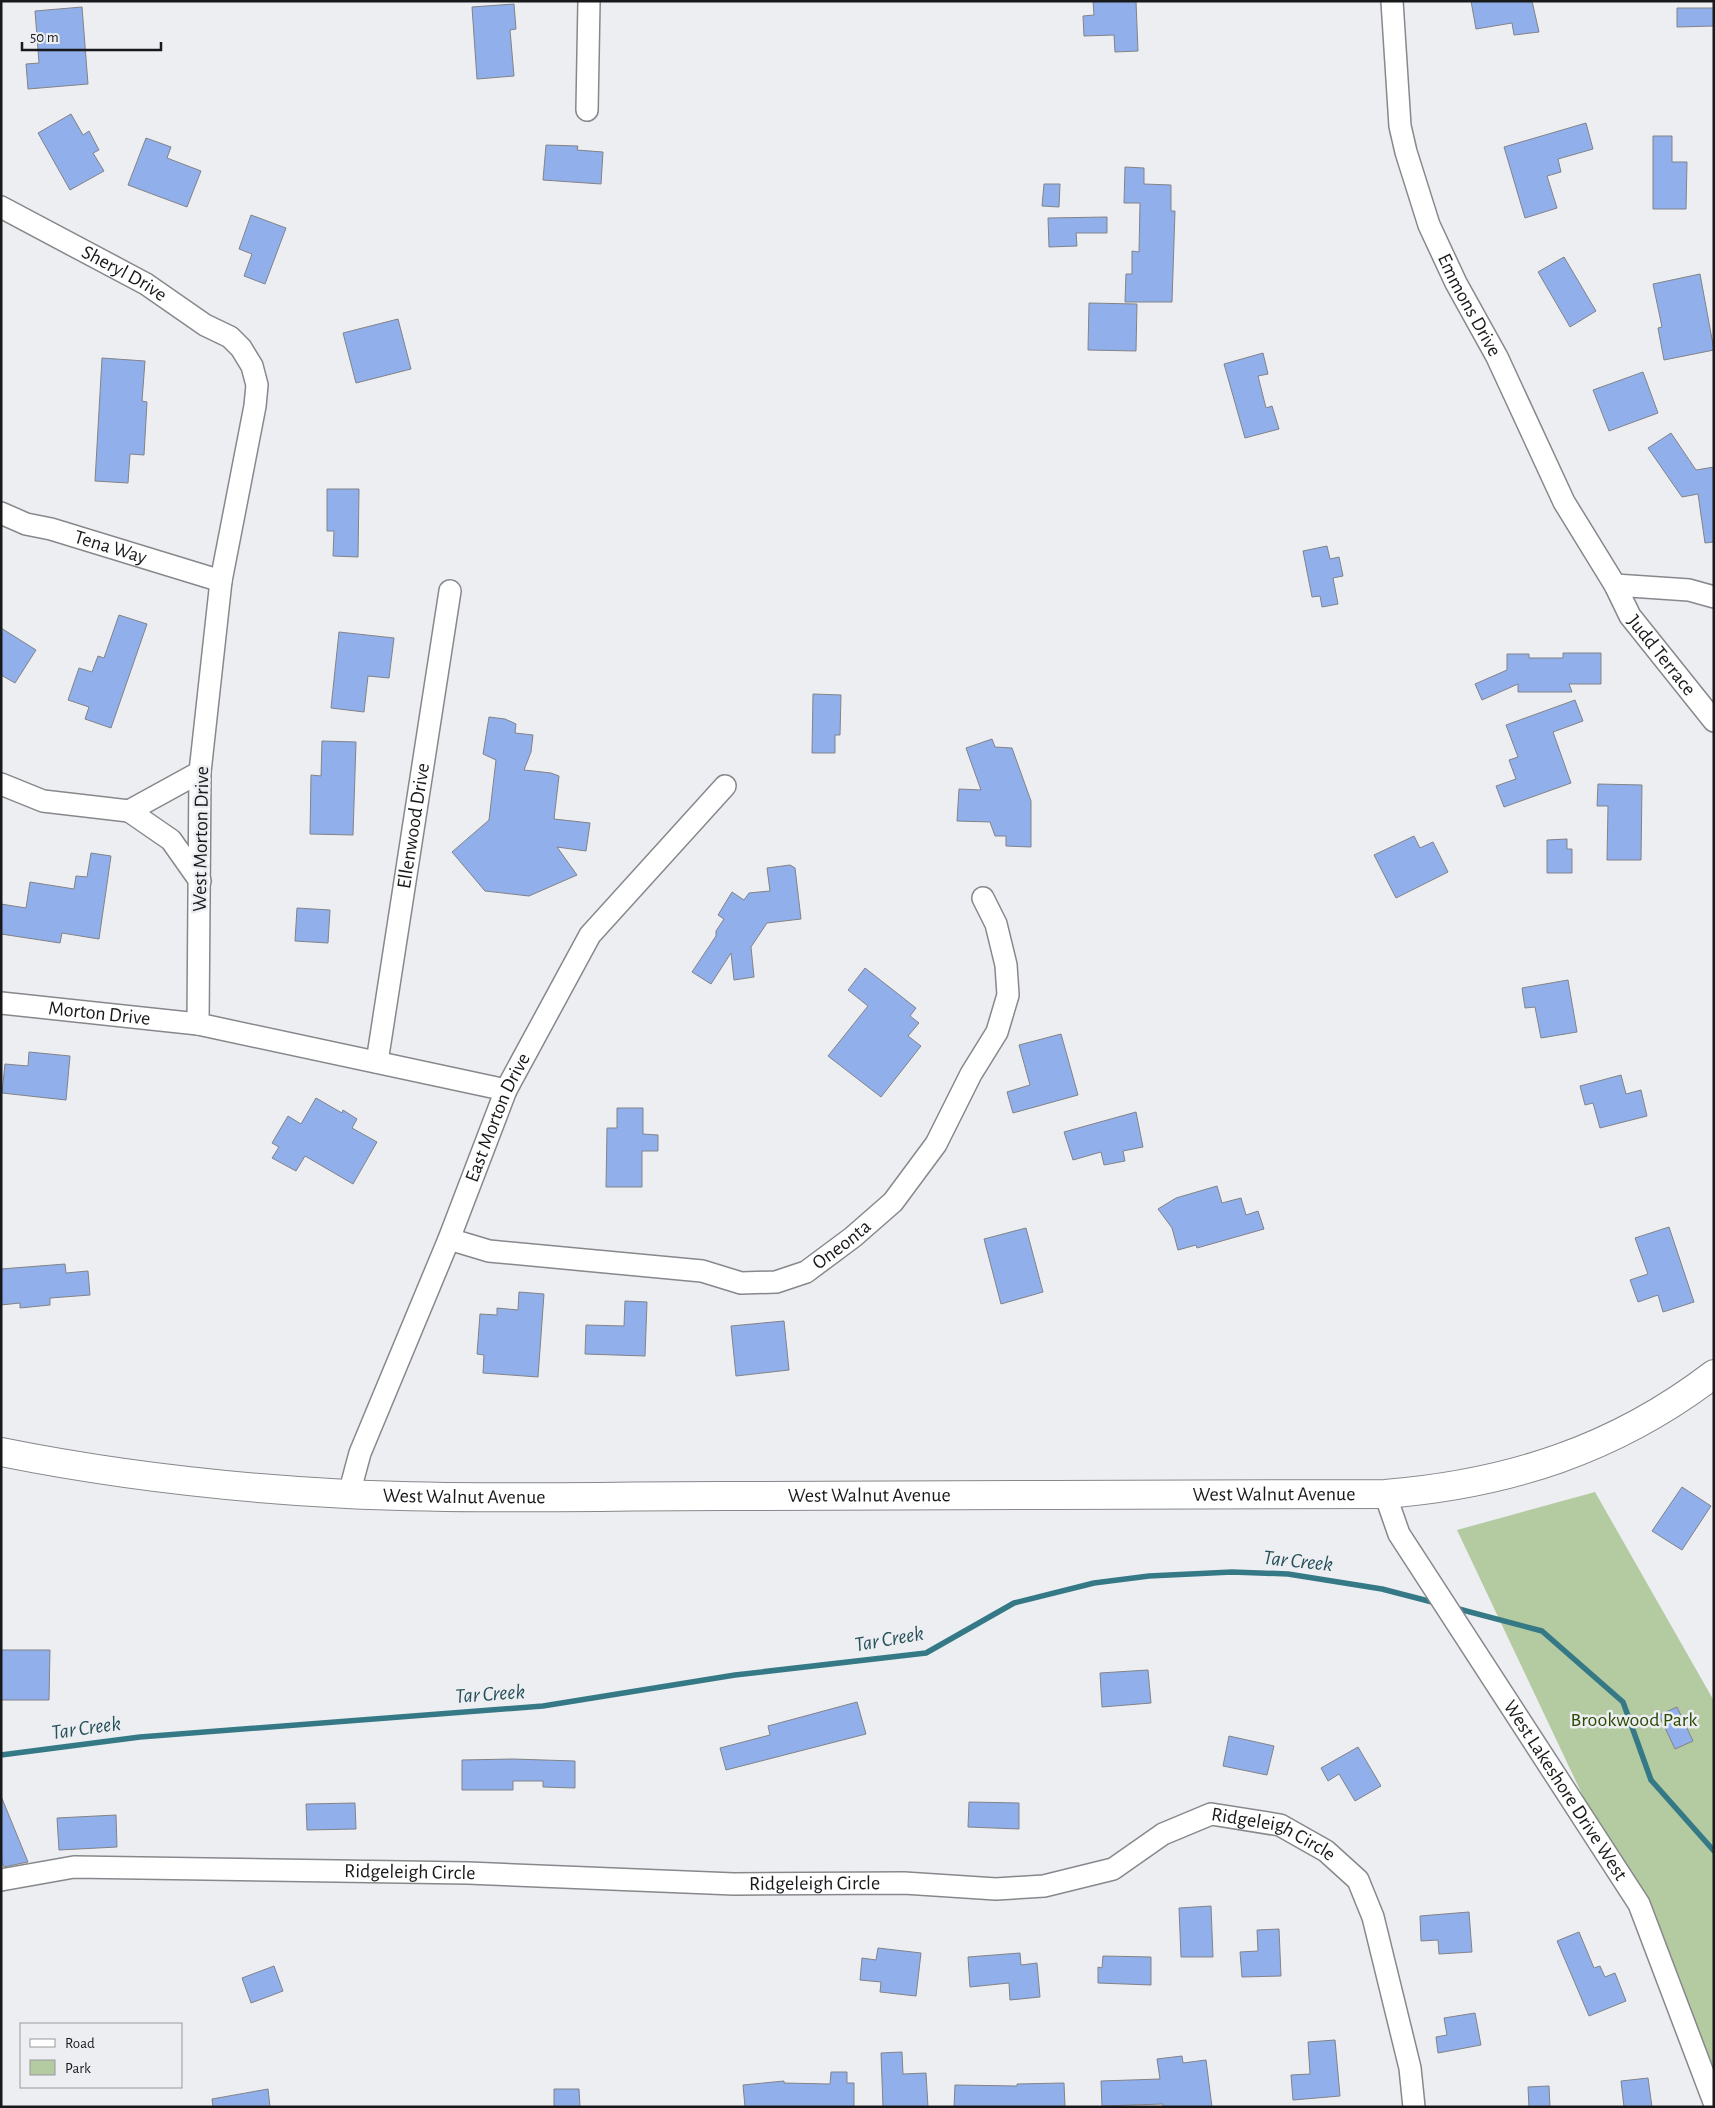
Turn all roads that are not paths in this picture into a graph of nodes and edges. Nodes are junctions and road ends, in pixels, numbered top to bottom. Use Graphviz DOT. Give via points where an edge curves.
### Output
graph roads {
  1 [pos="589,1"];
  2 [pos="1392,1"];
  3 [pos="587,110"];
  4 [pos="2,203"];
  5 [pos="241,348"];
  6 [pos="1,513"];
  7 [pos="221,580"];
  8 [pos="1615,586"];
  9 [pos="450,591"];
  10 [pos="1714,598"];
  11 [pos="1714,721"];
  12 [pos="200,772"];
  13 [pos="1,784"];
  14 [pos="725,786"];
  15 [pos="128,811"];
  16 [pos="200,881"];
  17 [pos="983,898"];
  18 [pos="1,1003"];
  19 [pos="198,1024"];
  20 [pos="377,1062"];
  21 [pos="506,1090"];
  22 [pos="449,1239"];
  23 [pos="1714,1374"];
  24 [pos="1,1452"];
  25 [pos="349,1494"];
  26 [pos="1385,1494"];
  27 [pos="1,1880"];
  28 [pos="1714,2102"];
  29 [pos="1414,2107"];
  1 -- 3 [label="street"];
  2 -- 8 [label="street, Emmons Drive" via="1400,126 1429,225 1456,283 1497,357 1564,502"];
  4 -- 5 [label="street, Sheryl Drive" via="146,284 205,325 230,337"];
  5 -- 7 [label="street, West Morton Drive" via="252,366 257,385 256,406"];
  6 -- 7 [label="street, Tena Way" via="26,524"];
  7 -- 12 [label="street, West Morton Drive"];
  8 -- 10 [label="street" via="1689,590"];
  8 -- 11 [label="street, Judd Terrace" via="1630,616"];
  9 -- 20 [label="street, Ellenwood Drive"];
  12 -- 15 [label="street"];
  12 -- 16 [label="street, West Morton Drive"];
  13 -- 15 [label="street" via="43,801"];
  14 -- 21 [label="street, East Morton Drive" via="590,935"];
  15 -- 16 [label="street" via="171,840"];
  16 -- 19 [label="street, West Morton Drive"];
  17 -- 22 [label="street, Oneonta" via="996,924 1006,965 1008,995 997,1032 971,1074 936,1144 893,1202 806,1272 776,1282 741,1282 702,1270 489,1251"];
  18 -- 19 [label="street, Morton Drive"];
  19 -- 20 [label="street"];
  20 -- 21 [label="street"];
  21 -- 22 [label="street, East Morton Drive"];
  22 -- 25 [label="street, East Morton Drive" via="360,1453"];
  23 -- 26 [label="main road, West Walnut Avenue" via="1641,1422 1569,1455 1475,1483"];
  24 -- 25 [label="main road, West Walnut Avenue" via="182,1480"];
  25 -- 26 [label="main road, West Walnut Avenue"];
  26 -- 28 [label="street, West Lakeshore Drive West" via="1399,1534 1639,1904"];
  27 -- 29 [label="street, Ridgeleigh Circle" via="74,1867 468,1873 734,1884 904,1883 1015,1888 1044,1886 1113,1868 1163,1834 1211,1814 1280,1825 1326,1851 1358,1880 1375,1926 1410,2068"];
}
